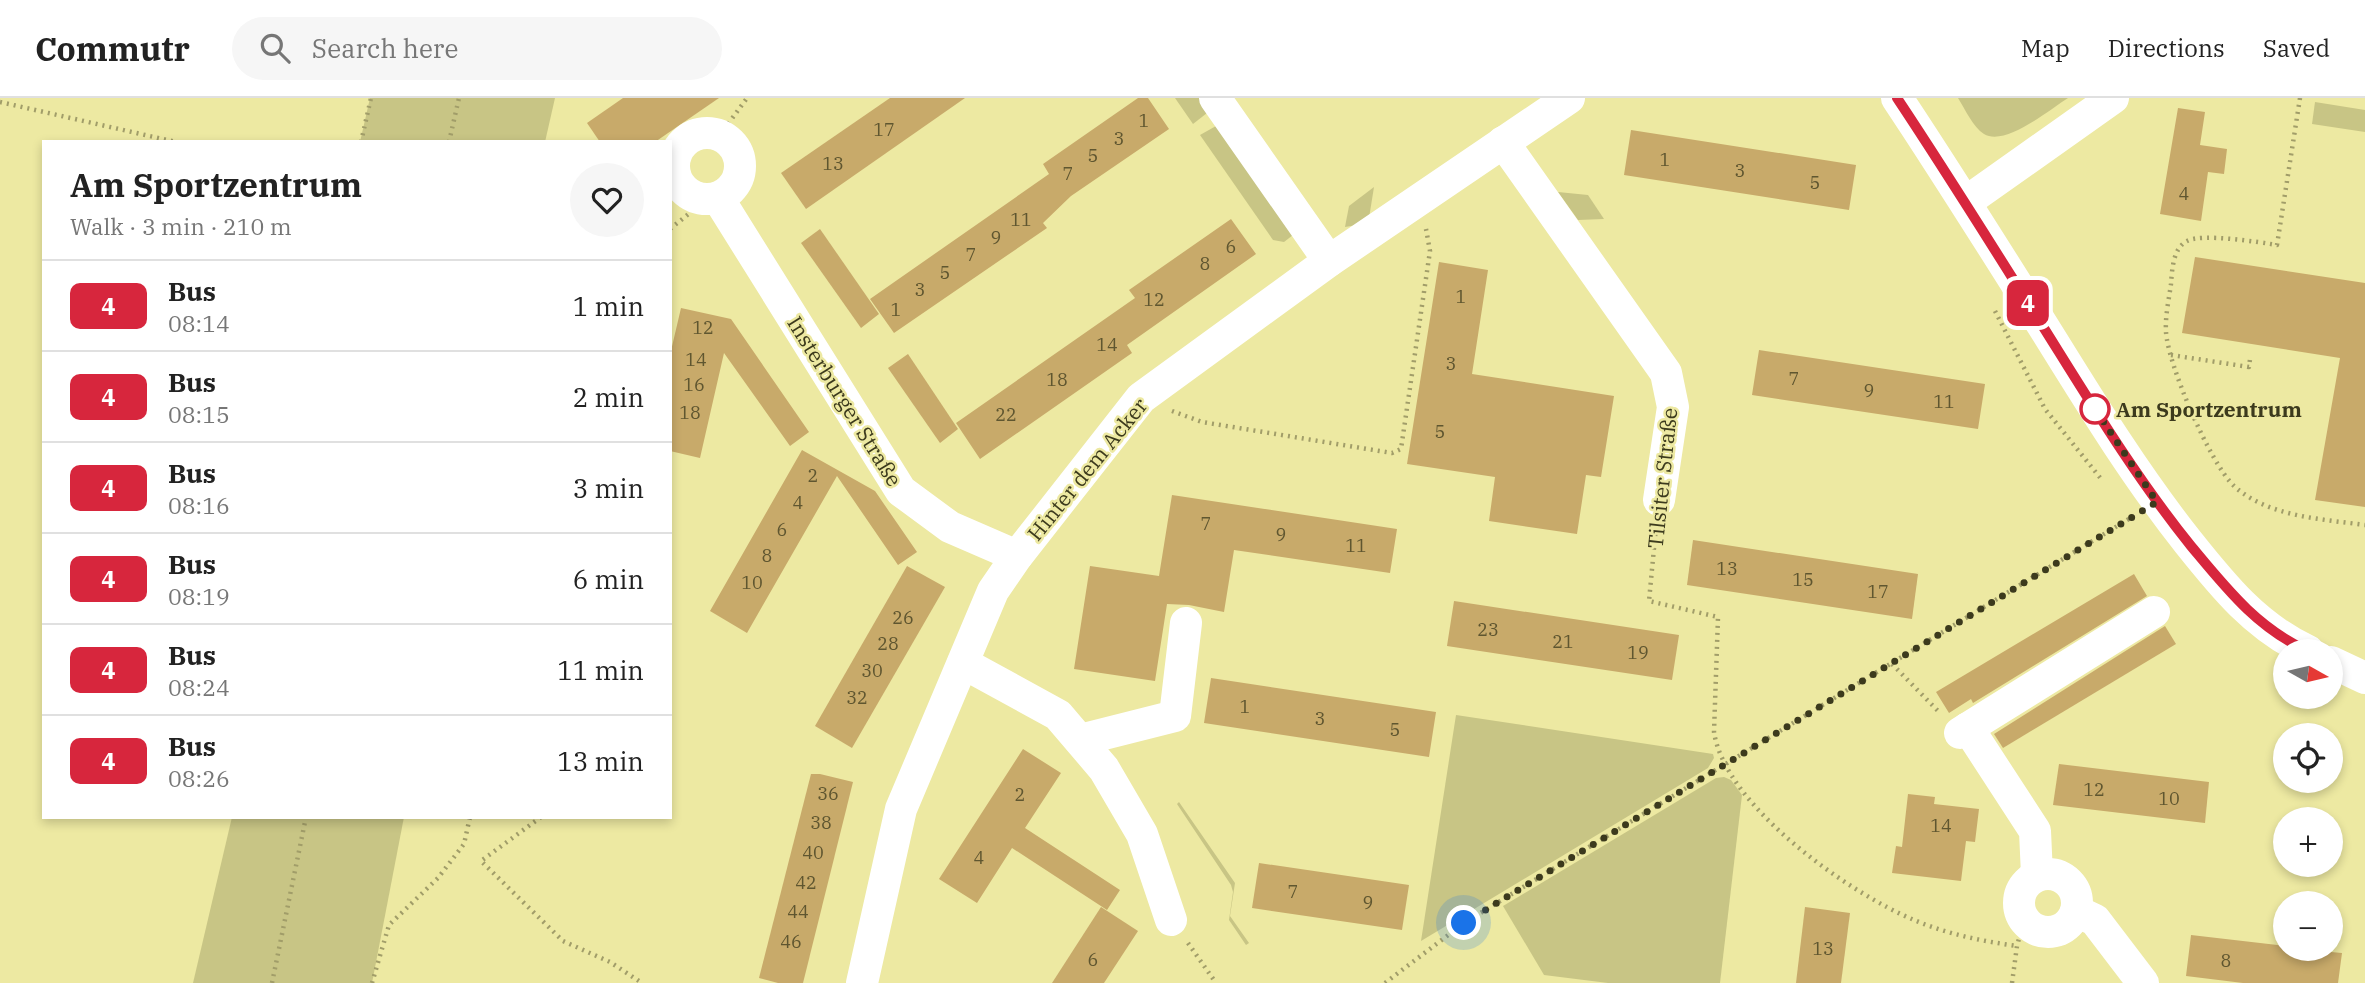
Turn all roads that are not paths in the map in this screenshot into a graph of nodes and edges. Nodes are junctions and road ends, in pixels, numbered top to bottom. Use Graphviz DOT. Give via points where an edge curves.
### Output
graph roads {
  1 [pos="1215,98"];
  2 [pos="1569,98"];
  3 [pos="1897,98"];
  4 [pos="2113,98"];
  5 [pos="1503,142"];
  6 [pos="709,199"];
  7 [pos="1966,202"];
  8 [pos="1329,261"];
  9 [pos="1659,500"];
  10 [pos="1017,556"];
  11 [pos="2154,612"];
  12 [pos="1186,623"];
  13 [pos="2286,639"];
  14 [pos="963,663"];
  15 [pos="2343,668"];
  16 [pos="2365,678"];
  17 [pos="1080,740"];
  18 [pos="2037,875"];
  19 [pos="2077,911"];
  20 [pos="1171,920"];
  21 [pos="862,983"];
  22 [pos="2143,983"];
  1 -- 8 [label="street"];
  2 -- 5 [label="street, Hinter dem Acker"];
  3 -- 7 [label="street"];
  4 -- 7 [label="street"];
  5 -- 8 [label="street, Hinter dem Acker"];
  5 -- 9 [label="street, Tilsiter Straße" via="1666,373 1673,407"];
  6 -- 6 [label="street, Insterburger Straße" via="728,193 740,162 737,151 720,135 699,134 676,154 673,164 677,183 691,196"];
  6 -- 10 [label="street, Insterburger Straße" via="901,491 950,527"];
  7 -- 13 [label="street" via="2157,502 2227,591"];
  8 -- 10 [label="street, Hinter dem Acker" via="1141,398"];
  10 -- 14 [label="street, Hinter dem Acker" via="993,591"];
  11 -- 18 [label="street" via="1964,730 2035,831"];
  12 -- 17 [label="street" via="1175,716"];
  14 -- 17 [label="street" via="1058,715"];
  14 -- 21 [label="street, Hinter dem Acker" via="901,809"];
  15 -- 16 [label="street"];
  17 -- 20 [label="street" via="1104,769 1142,834"];
  18 -- 19 [label="street" via="2063,877 2077,898"];
  18 -- 19 [label="street" via="2020,894 2020,933 2059,930"];
  19 -- 22 [label="street" via="2095,920"];
}
